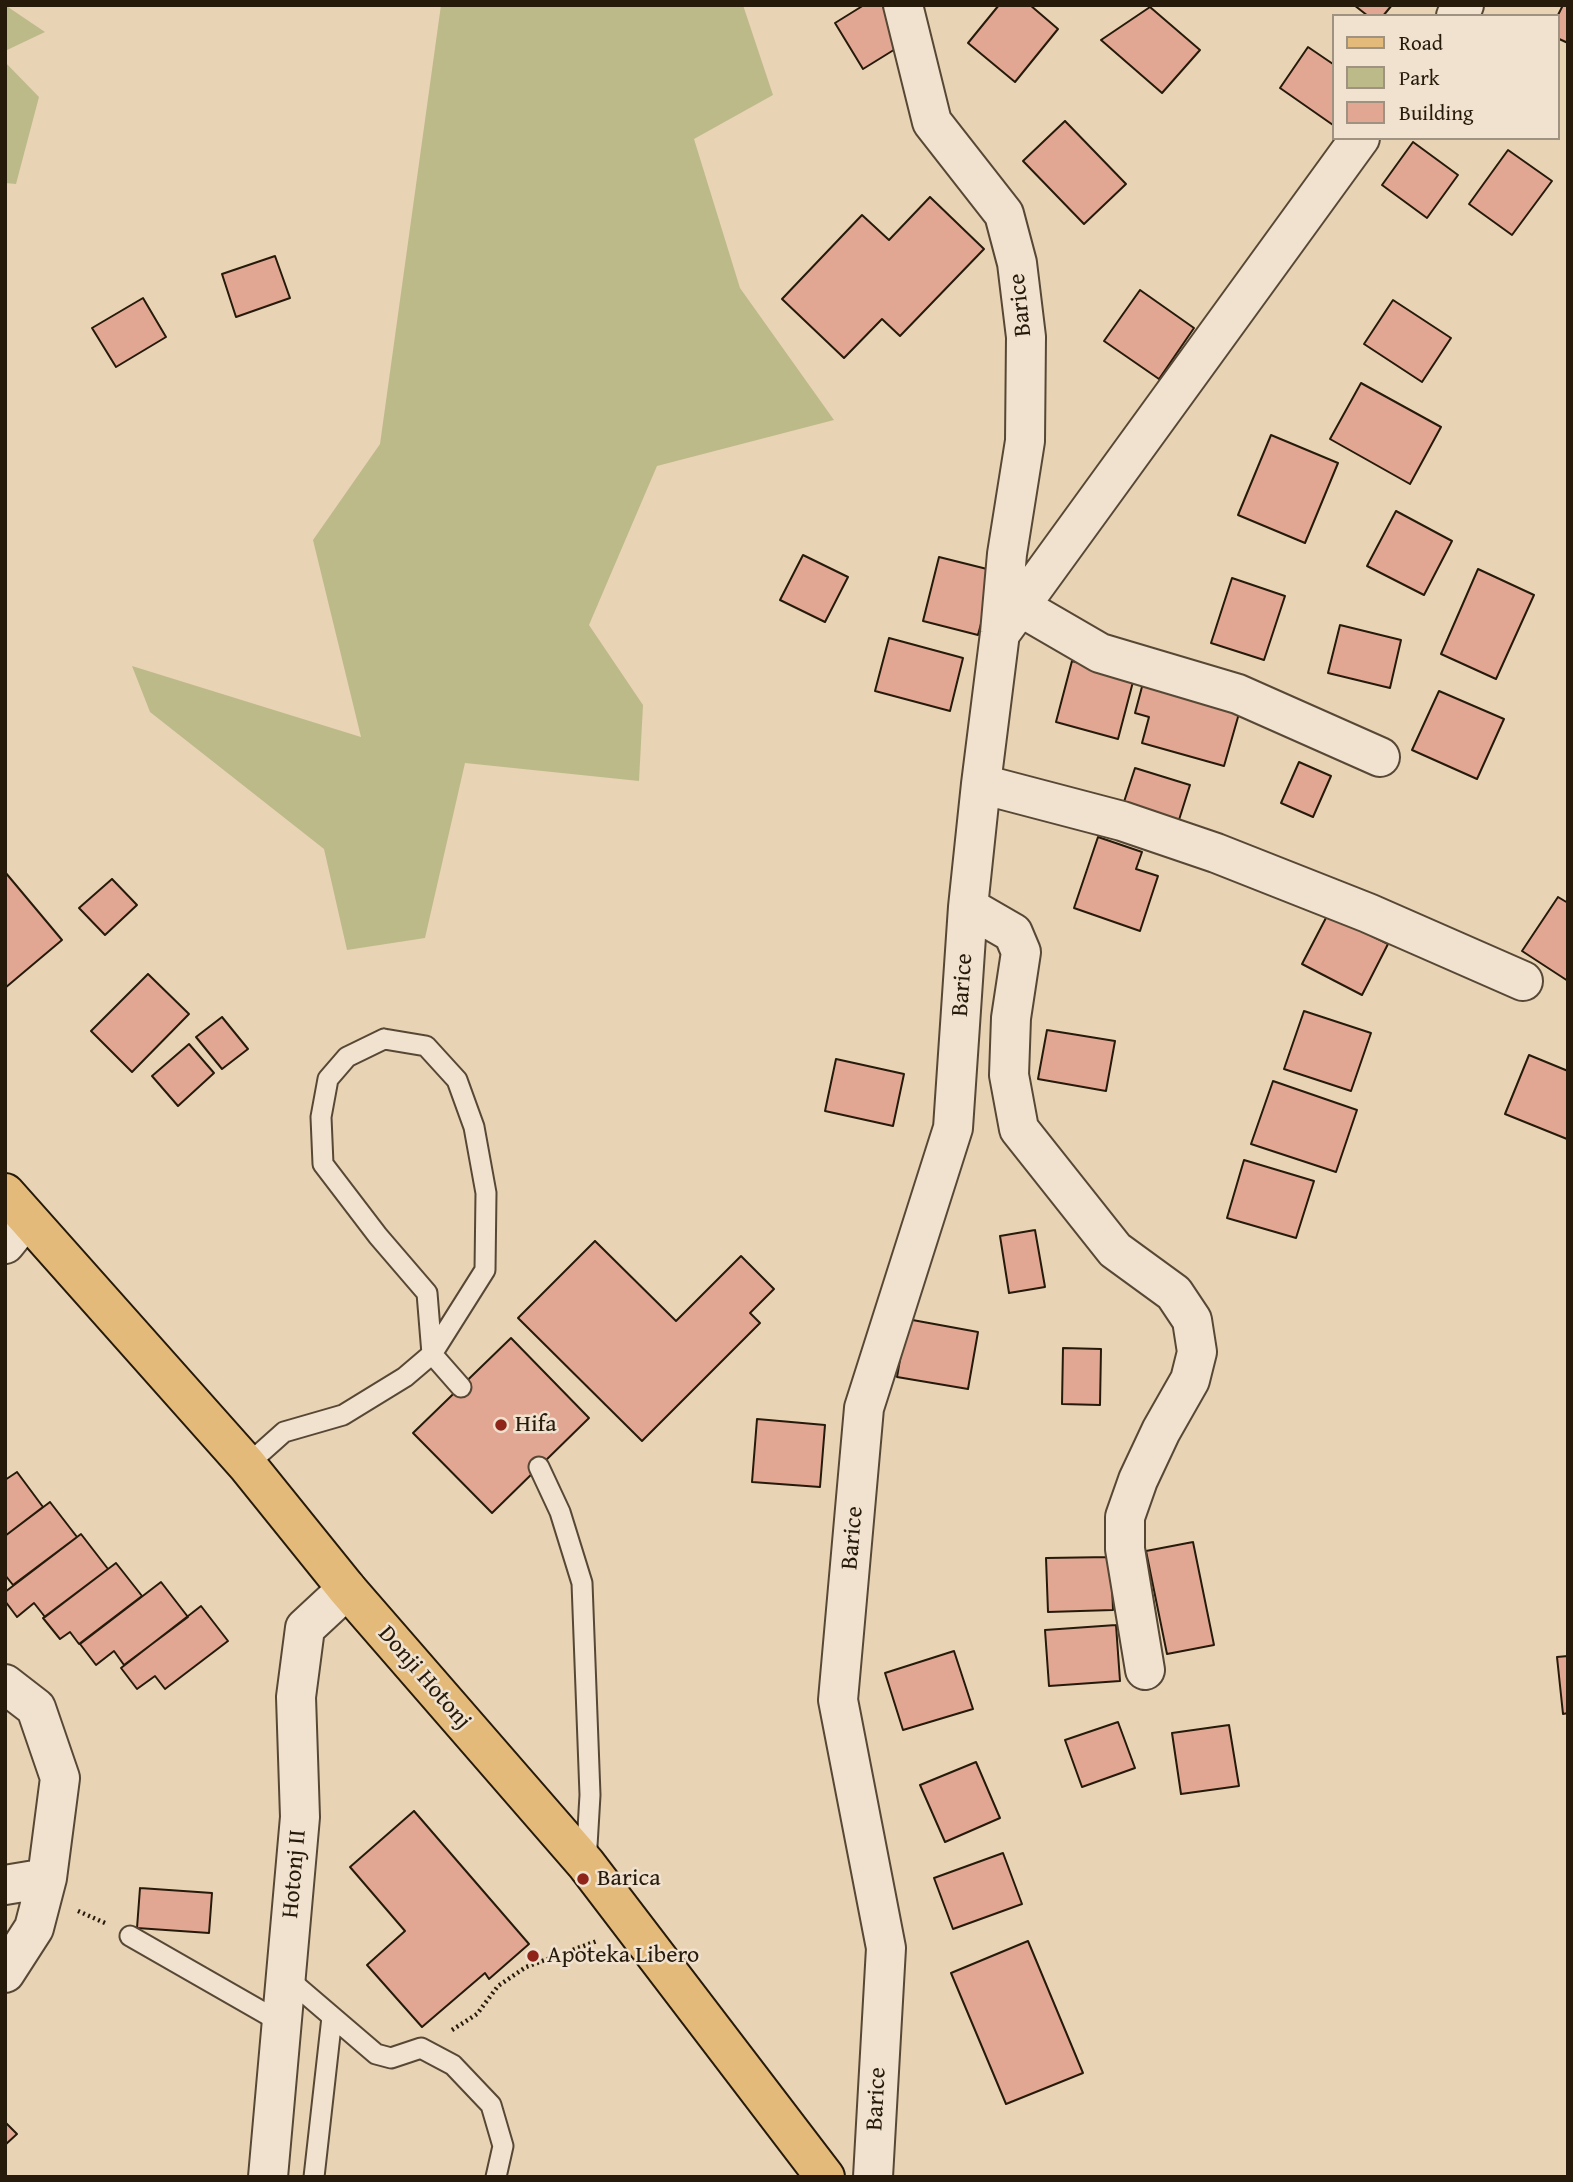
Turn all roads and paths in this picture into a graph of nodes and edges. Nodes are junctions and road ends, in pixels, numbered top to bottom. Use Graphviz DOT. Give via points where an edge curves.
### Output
graph roads {
  1 [pos="903,5"];
  2 [pos="1359,140"];
  3 [pos="1010,619"];
  4 [pos="1380,757"];
  5 [pos="981,784"];
  6 [pos="968,908"];
  7 [pos="1523,981"];
  8 [pos="12,1218"];
  9 [pos="432,1354"];
  10 [pos="461,1387"];
  11 [pos="247,1465"];
  12 [pos="539,1467"];
  13 [pos="347,1589"];
  14 [pos="1145,1670"];
  15 [pos="5,1685"];
  16 [pos="586,1864"];
  17 [pos="5,1885"];
  18 [pos="45,1886"];
  19 [pos="631,1923"];
  20 [pos="130,1936"];
  21 [pos="5,1973"];
  22 [pos="286,1977"];
  23 [pos="332,2017"];
  24 [pos="282,2023"];
  25 [pos="421,2048"];
  26 [pos="268,2177"];
  27 [pos="314,2177"];
  28 [pos="496,2177"];
  29 [pos="825,2177"];
  30 [pos="873,2177"];
  1 -- 3 [label="street, Barice" via="932,122 1004,214 1017,263 1026,337 1025,441 1007,554"];
  2 -- 3 [label="street, Barice"];
  3 -- 4 [label="street" via="1100,653 1238,694"];
  3 -- 5 [label="street, Barice"];
  5 -- 6 [label="street, Barice"];
  5 -- 7 [label="street" via="1122,821 1216,853"];
  6 -- 14 [label="street, Barice" via="1013,933 1021,952 1011,1018 1009,1075 1019,1129 1115,1250 1174,1293 1192,1320 1197,1352 1190,1380 1161,1431 1125,1517 1125,1549"];
  6 -- 30 [label="street, Barice" via="953,1128 864,1408 838,1700 886,1948"];
  8 -- 11 [label="main road, Donji Hotonj"];
  9 -- 9 [label="lane" via="427,1293 323,1164 321,1117 328,1079 347,1056 384,1039 426,1046 457,1080 474,1127 486,1193 485,1270"];
  9 -- 10 [label="lane"];
  9 -- 11 [label="lane" via="405,1377 343,1415 284,1432"];
  11 -- 13 [label="main road, Donji Hotonj"];
  12 -- 16 [label="lane" via="560,1512 582,1583 590,1795"];
  13 -- 16 [label="main road, Donji Hotonj"];
  13 -- 22 [label="street, Hotonj II" via="305,1628 296,1697 300,1817"];
  15 -- 18 [label="street" via="36,1708 60,1777"];
  16 -- 19 [label="main road, Donji Hotonj"];
  17 -- 18 [label="street"];
  18 -- 20 [label="path"];
  18 -- 21 [label="street" via="33,1928"];
  19 -- 25 [label="path" via="588,1946 526,1967 498,1986 477,2014"];
  19 -- 29 [label="main road, Donji Hotonj"];
  20 -- 24 [label="lane"];
  22 -- 23 [label="lane"];
  22 -- 24 [label="street, Hotonj II"];
  23 -- 25 [label="lane" via="383,2058"];
  23 -- 27 [label="lane"];
  24 -- 26 [label="street, Hotonj II"];
  25 -- 28 [label="lane" via="453,2065 491,2105 503,2146"];
}
